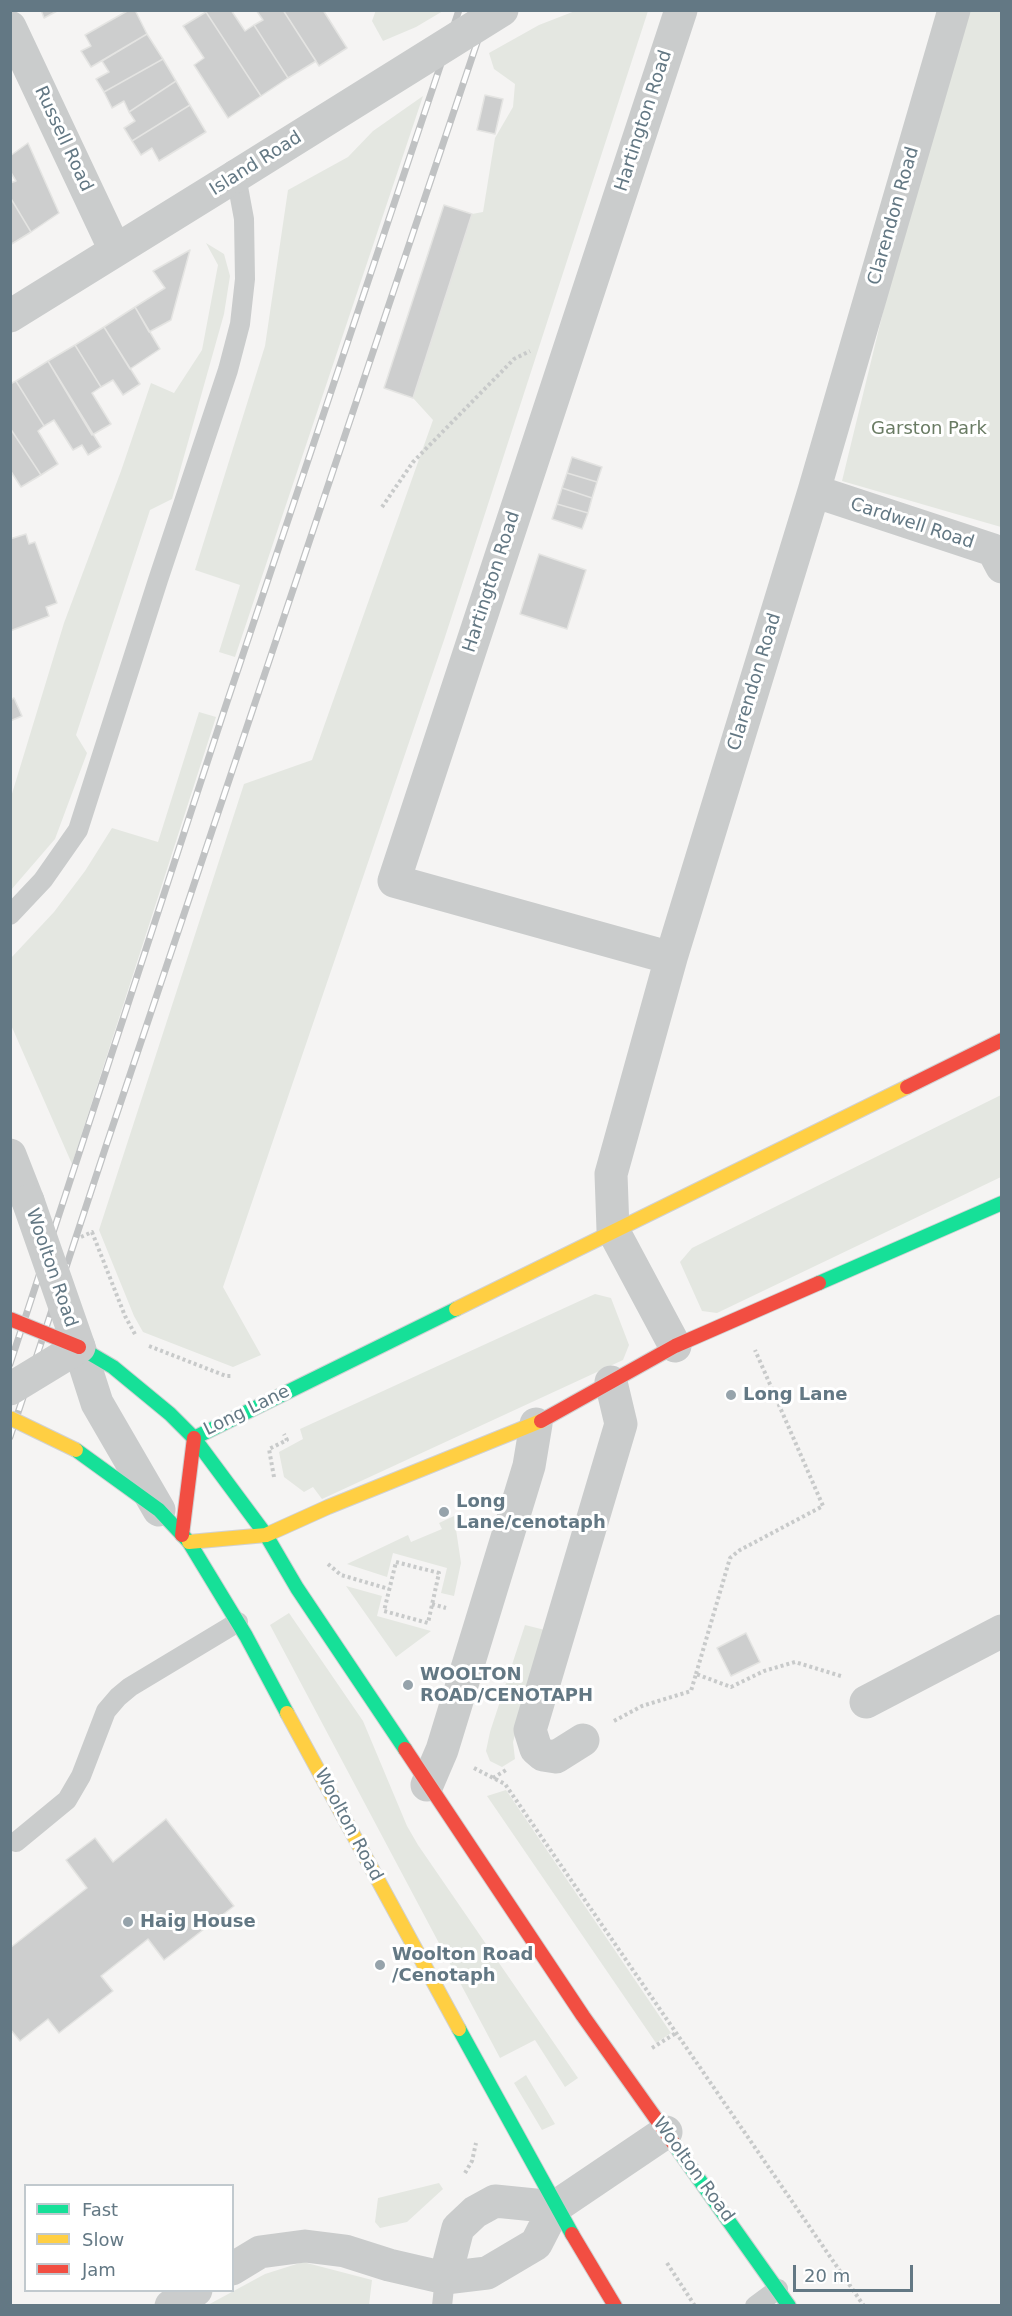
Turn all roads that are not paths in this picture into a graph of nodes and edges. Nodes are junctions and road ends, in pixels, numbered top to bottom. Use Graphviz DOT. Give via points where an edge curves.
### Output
graph roads {
  1 [pos="502,10"];
  2 [pos="681,10"];
  3 [pos="954,10"];
  4 [pos="10,27"];
  5 [pos="236,176"];
  6 [pos="115,250"];
  7 [pos="10,316"];
  8 [pos="813,491"];
  9 [pos="1002,567"];
  10 [pos="10,915"];
  11 [pos="671,958"];
  12 [pos="1002,1040"];
  13 [pos="12,1163"];
  14 [pos="1002,1203"];
  15 [pos="613,1230"];
  16 [pos="10,1319"];
  17 [pos="675,1346"];
  18 [pos="79,1347"];
  19 [pos="611,1382"];
  20 [pos="10,1389"];
  21 [pos="10,1418"];
  22 [pos="536,1424"];
  23 [pos="194,1438"];
  24 [pos="159,1510"];
  25 [pos="266,1535"];
  26 [pos="186,1538"];
  27 [pos="238,1622"];
  28 [pos="1002,1631"];
  29 [pos="866,1702"];
  30 [pos="583,1740"];
  31 [pos="427,1785"];
  32 [pos="16,1842"];
  33 [pos="666,2132"];
  34 [pos="555,2207"];
  35 [pos="234,2268"];
  36 [pos="778,2289"];
  37 [pos="193,2292"];
  38 [pos="444,2292"];
  39 [pos="171,2306"];
  40 [pos="615,2306"];
  41 [pos="755,2306"];
  42 [pos="789,2306"];
  1 -- 5 [label="street, Island Road, bridge"];
  2 -- 11 [label="street, Hartington Road" via="394,881"];
  3 -- 8 [label="street, Clarendon Road"];
  4 -- 6 [label="street, Russell Road"];
  5 -- 6 [label="street, Island Road"];
  5 -- 10 [label="lane" via="244,219 245,279 240,324 228,370 78,830 43,880"];
  6 -- 7 [label="street, Island Road"];
  8 -- 9 [label="street, Cardwell Road" via="993,550"];
  8 -- 11 [label="street, Clarendon Road"];
  11 -- 15 [label="street, Clarendon Road" via="612,1174"];
  12 -- 15 [label="main road, Long Lane"];
  13 -- 18 [label="street, Woolton Road, bridge"];
  14 -- 17 [label="main road"];
  15 -- 17 [label="street, Clarendon Road"];
  15 -- 23 [label="main road, Long Lane"];
  16 -- 18 [label="main road, Woolton Road, bridge"];
  17 -- 19 [label="main road"];
  18 -- 20 [label="street, Woolton Road, bridge"];
  18 -- 23 [label="main road, Woolton Road" via="144,1390"];
  18 -- 24 [label="street, Woolton Road" via="97,1403"];
  19 -- 22 [label="main road"];
  19 -- 30 [label="street" via="621,1424 530,1730 536,1749 543,1755 556,1757"];
  21 -- 24 [label="main road, bridge" via="76,1450"];
  22 -- 25 [label="main road"];
  22 -- 31 [label="street" via="529,1466 442,1750"];
  23 -- 25 [label="main road, Woolton Road"];
  23 -- 26 [label="main road, Long Lane"];
  24 -- 26 [label="main road, Woolton Road"];
  25 -- 26 [label="main road"];
  25 -- 31 [label="main road, Woolton Road"];
  26 -- 27 [label="main road, Woolton Road"];
  27 -- 32 [label="lane" via="118,1697 106,1711 81,1776 67,1800"];
  27 -- 34 [label="main road, Woolton Road"];
  28 -- 29 [label="street"];
  31 -- 33 [label="main road, Woolton Road"];
  33 -- 34 [label="street"];
  33 -- 36 [label="main road, Woolton Road"];
  34 -- 38 [label="street" via="536,2244 487,2273"];
  34 -- 38 [label="street" via="495,2201 475,2212 458,2228"];
  34 -- 40 [label="main road, Woolton Road"];
  35 -- 38 [label="street" via="260,2252 305,2246 345,2251 389,2265"];
  36 -- 41 [label="lane"];
  36 -- 42 [label="main road, Woolton Road"];
  37 -- 39 [label="street"];
}
